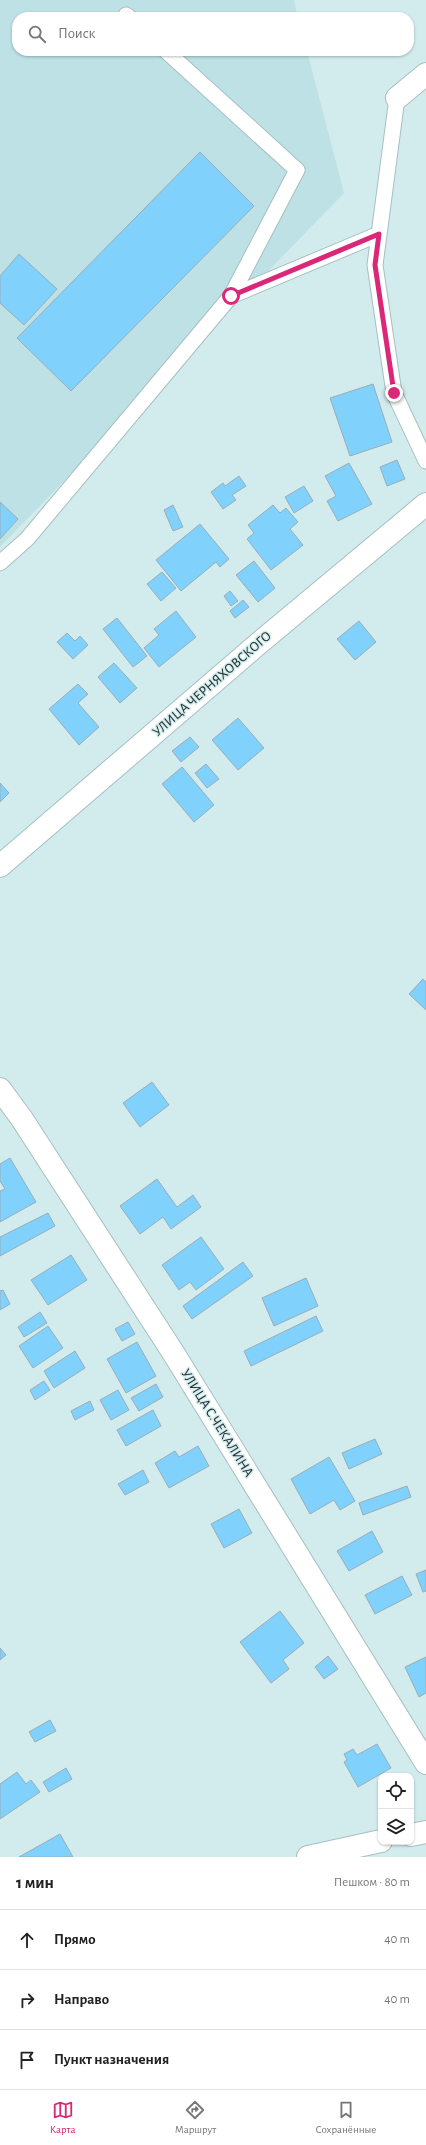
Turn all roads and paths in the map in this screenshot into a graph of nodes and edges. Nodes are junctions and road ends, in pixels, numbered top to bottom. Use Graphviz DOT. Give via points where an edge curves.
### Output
graph roads {
  1 [pos="172,56"];
  2 [pos="426,74"];
  3 [pos="397,98"];
  4 [pos="379,234"];
  5 [pos="231,296"];
  6 [pos="426,461"];
  7 [pos="426,504"];
  8 [pos="0,563"];
  9 [pos="0,866"];
  10 [pos="0,1089"];
  11 [pos="426,1762"];
  12 [pos="426,1832"];
  13 [pos="414,1834"];
  14 [pos="378,1842"];
  15 [pos="349,1853"];
  16 [pos="308,1857"];
  1 -- 5 [label="lane" via="297,170"];
  2 -- 3 [label="main road"];
  3 -- 4 [label="lane"];
  4 -- 5 [label="lane"];
  4 -- 6 [label="lane" via="375,265 394,393"];
  5 -- 8 [label="lane" via="27,540"];
  7 -- 9 [label="main road, УЛИЦА ЧЕРНЯХОВСКОГО" via="258,644"];
  10 -- 11 [label="main road, УЛИЦА С.ЧЕКАЛИНА" via="174,1354"];
  12 -- 13 [label="main road"];
  14 -- 15 [label="main road"];
  15 -- 16 [label="main road"];
}
